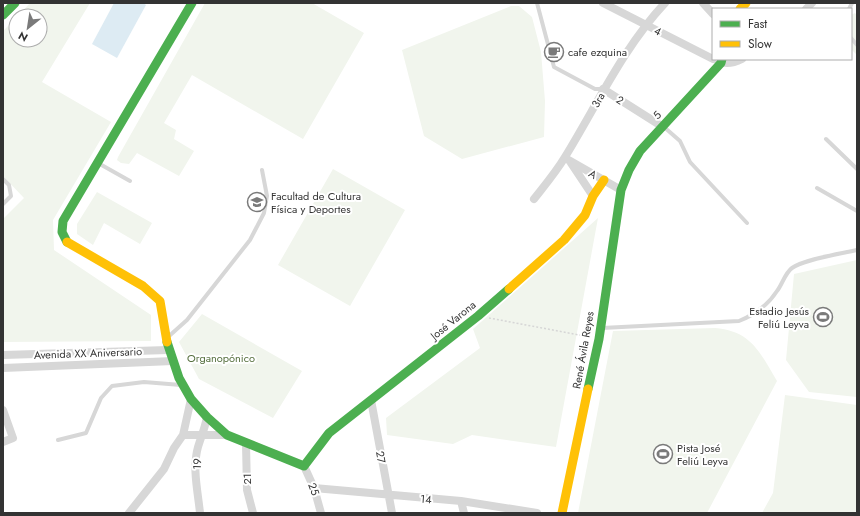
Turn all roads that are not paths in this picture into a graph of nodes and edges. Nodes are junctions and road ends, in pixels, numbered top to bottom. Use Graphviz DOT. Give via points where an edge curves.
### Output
graph roads {
  1 [pos="15,3"];
  2 [pos="192,3"];
  3 [pos="537,3"];
  4 [pos="603,3"];
  5 [pos="665,3"];
  6 [pos="703,3"];
  7 [pos="712,13"];
  8 [pos="3,15"];
  9 [pos="645,24"];
  10 [pos="712,58"];
  11 [pos="717,60"];
  12 [pos="740,60"];
  13 [pos="603,90"];
  14 [pos="663,127"];
  15 [pos="826,139"];
  16 [pos="567,159"];
  17 [pos="97,163"];
  18 [pos="857,169"];
  19 [pos="262,170"];
  20 [pos="3,179"];
  21 [pos="604,180"];
  22 [pos="130,181"];
  23 [pos="817,188"];
  24 [pos="621,190"];
  25 [pos="593,196"];
  26 [pos="534,199"];
  27 [pos="3,204"];
  28 [pos="857,211"];
  29 [pos="747,223"];
  30 [pos="857,250"];
  31 [pos="600,328"];
  32 [pos="167,338"];
  33 [pos="168,350"];
  34 [pos="3,355"];
  35 [pos="173,361"];
  36 [pos="3,368"];
  37 [pos="183,385"];
  38 [pos="191,399"];
  39 [pos="371,400"];
  40 [pos="3,410"];
  41 [pos="207,417"];
  42 [pos="183,435"];
  43 [pos="204,435"];
  44 [pos="227,435"];
  45 [pos="58,440"];
  46 [pos="3,442"];
  47 [pos="246,444"];
  48 [pos="304,466"];
  49 [pos="314,488"];
  50 [pos="388,496"];
  51 [pos="461,501"];
  52 [pos="129,513"];
  53 [pos="200,513"];
  54 [pos="253,513"];
  55 [pos="322,513"];
  56 [pos="392,513"];
  57 [pos="464,513"];
  58 [pos="537,513"];
  59 [pos="562,513"];
  1 -- 8 [label="street"];
  2 -- 17 [label="street"];
  3 -- 13 [label="lane, 2" via="554,67 595,89"];
  4 -- 9 [label="street, 4"];
  5 -- 9 [label="street, 3ra"];
  6 -- 7 [label="street"];
  9 -- 10 [label="street, 4"];
  9 -- 13 [label="street, 3ra"];
  11 -- 12 [label="street" via="733,63"];
  11 -- 14 [label="street, 5"];
  13 -- 14 [label="street, 2"];
  13 -- 16 [label="street, 3ra"];
  14 -- 24 [label="street, 5" via="640,151"];
  14 -- 29 [label="lane" via="680,142 690,162"];
  15 -- 18 [label="lane"];
  16 -- 21 [label="street, A"];
  16 -- 25 [label="street"];
  16 -- 26 [label="street, 3ra"];
  17 -- 22 [label="lane"];
  17 -- 32 [label="street" via="63,222 62,232 67,242 143,286 160,301"];
  19 -- 32 [label="lane" via="267,196 264,214 250,240 187,320"];
  20 -- 27 [label="lane" via="9,185 11,196"];
  21 -- 24 [label="street, A"];
  21 -- 25 [label="street, José Varona"];
  23 -- 28 [label="lane"];
  24 -- 31 [label="street, René Ávila Reyes"];
  25 -- 39 [label="street, José Varona" via="592,204 564,240 478,316"];
  30 -- 31 [label="lane" via="801,264 791,269 766,304 753,315 739,321"];
  31 -- 59 [label="street, René Ávila Reyes"];
  32 -- 33 [label="street"];
  33 -- 34 [label="street, Avenida XX Aniversario"];
  33 -- 35 [label="street"];
  35 -- 36 [label="street, Avenida XX Aniversario"];
  35 -- 37 [label="street"];
  37 -- 38 [label="street"];
  37 -- 45 [label="lane" via="144,382 112,386 101,398 86,433"];
  38 -- 41 [label="street"];
  38 -- 42 [label="street"];
  39 -- 48 [label="street, José Varona" via="328,432"];
  39 -- 50 [label="street, 27"];
  40 -- 46 [label="street" via="14,438"];
  41 -- 43 [label="street, 19"];
  41 -- 44 [label="street"];
  42 -- 43 [label="street"];
  42 -- 52 [label="street" via="164,469"];
  43 -- 44 [label="street"];
  43 -- 53 [label="street, 19" via="198,447 196,465"];
  44 -- 47 [label="street"];
  47 -- 48 [label="street"];
  47 -- 54 [label="street, 21" via="246,490"];
  48 -- 49 [label="street, 25"];
  49 -- 50 [label="street, 14"];
  49 -- 55 [label="street, 25"];
  50 -- 51 [label="street, 14"];
  50 -- 56 [label="street, 27"];
  51 -- 57 [label="street"];
  51 -- 58 [label="street, 14"];
}
